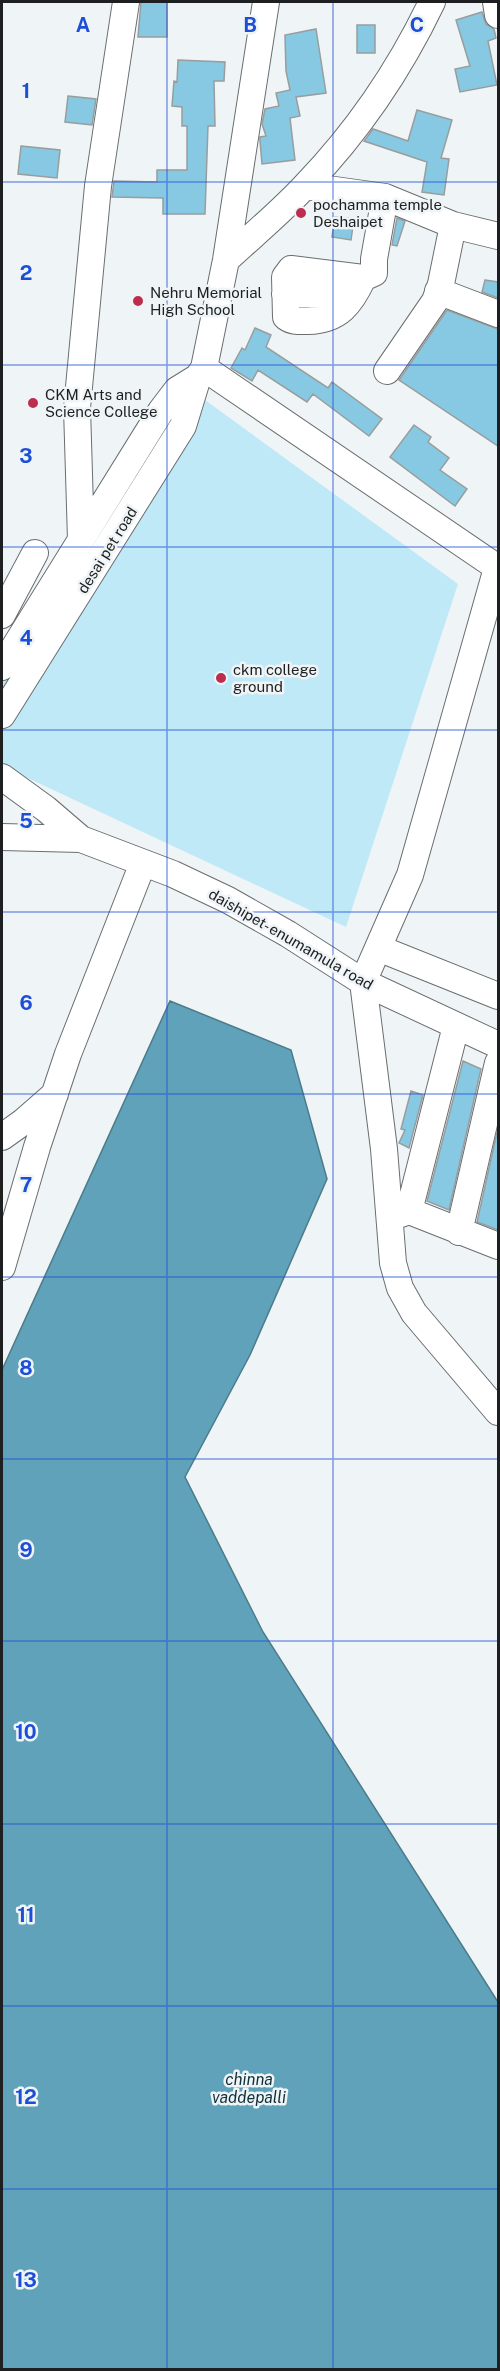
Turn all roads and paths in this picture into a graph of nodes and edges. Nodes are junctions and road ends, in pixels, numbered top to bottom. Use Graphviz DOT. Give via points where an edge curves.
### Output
graph roads {
  1 [pos="126,2"];
  2 [pos="266,2"];
  3 [pos="432,2"];
  4 [pos="496,2"];
  5 [pos="498,15"];
  6 [pos="306,186"];
  7 [pos="385,197"];
  8 [pos="453,225"];
  9 [pos="498,236"];
  10 [pos="226,260"];
  11 [pos="363,278"];
  12 [pos="438,291"];
  13 [pos="334,295"];
  14 [pos="498,314"];
  15 [pos="387,371"];
  16 [pos="201,373"];
  17 [pos="81,540"];
  18 [pos="35,553"];
  19 [pos="498,568"];
  20 [pos="10,582"];
  21 [pos="2,615"];
  22 [pos="2,668"];
  23 [pos="2,715"];
  24 [pos="2,777"];
  25 [pos="2,837"];
  26 [pos="81,839"];
  27 [pos="143,863"];
  28 [pos="378,948"];
  29 [pos="363,982"];
  30 [pos="498,996"];
  31 [pos="456,1026"];
  32 [pos="498,1045"];
  33 [pos="498,1063"];
  34 [pos="56,1092"];
  35 [pos="2,1137"];
  36 [pos="399,1215"];
  37 [pos="459,1232"];
  38 [pos="498,1246"];
  39 [pos="2,1267"];
  40 [pos="498,1412"];
  1 -- 17 [label="street" via="98,186 77,408"];
  2 -- 10 [label="street, desai pet road"];
  3 -- 6 [label="street" via="387,86"];
  4 -- 5 [label="street"];
  6 -- 7 [label="street"];
  6 -- 10 [label="street"];
  7 -- 8 [label="street"];
  7 -- 11 [label="street" via="374,273"];
  8 -- 9 [label="street"];
  8 -- 12 [label="street"];
  10 -- 16 [label="street, desai pet road"];
  11 -- 13 [label="street"];
  11 -- 13 [label="street" via="340,312"];
  12 -- 14 [label="street"];
  12 -- 15 [label="street"];
  13 -- 13 [label="street" via="320,321 291,321 286,317 285,277 291,269"];
  16 -- 17 [label="street, desai pet road" via="177,390 161,411"];
  16 -- 19 [label="street"];
  16 -- 23 [label="street, desai pet road" via="183,426"];
  17 -- 22 [label="street, desai pet road"];
  18 -- 20 [label="street"];
  19 -- 28 [label="street" via="410,875"];
  20 -- 21 [label="street"];
  24 -- 26 [label="street, daishipet- enumamula road"];
  25 -- 26 [label="street, daishipet- enumamula road"];
  26 -- 27 [label="street, daishipet- enumamula road"];
  27 -- 29 [label="street, daishipet- enumamula road" via="228,900"];
  27 -- 34 [label="street"];
  28 -- 29 [label="street"];
  28 -- 30 [label="street"];
  29 -- 31 [label="street, daishipet- enumamula road"];
  29 -- 36 [label="street"];
  31 -- 32 [label="street, daishipet- enumamula road"];
  31 -- 36 [label="street"];
  33 -- 37 [label="street"];
  34 -- 35 [label="street"];
  34 -- 39 [label="street"];
  36 -- 37 [label="street"];
  36 -- 40 [label="street" via="393,1263 400,1288 414,1313"];
  37 -- 38 [label="street"];
}
